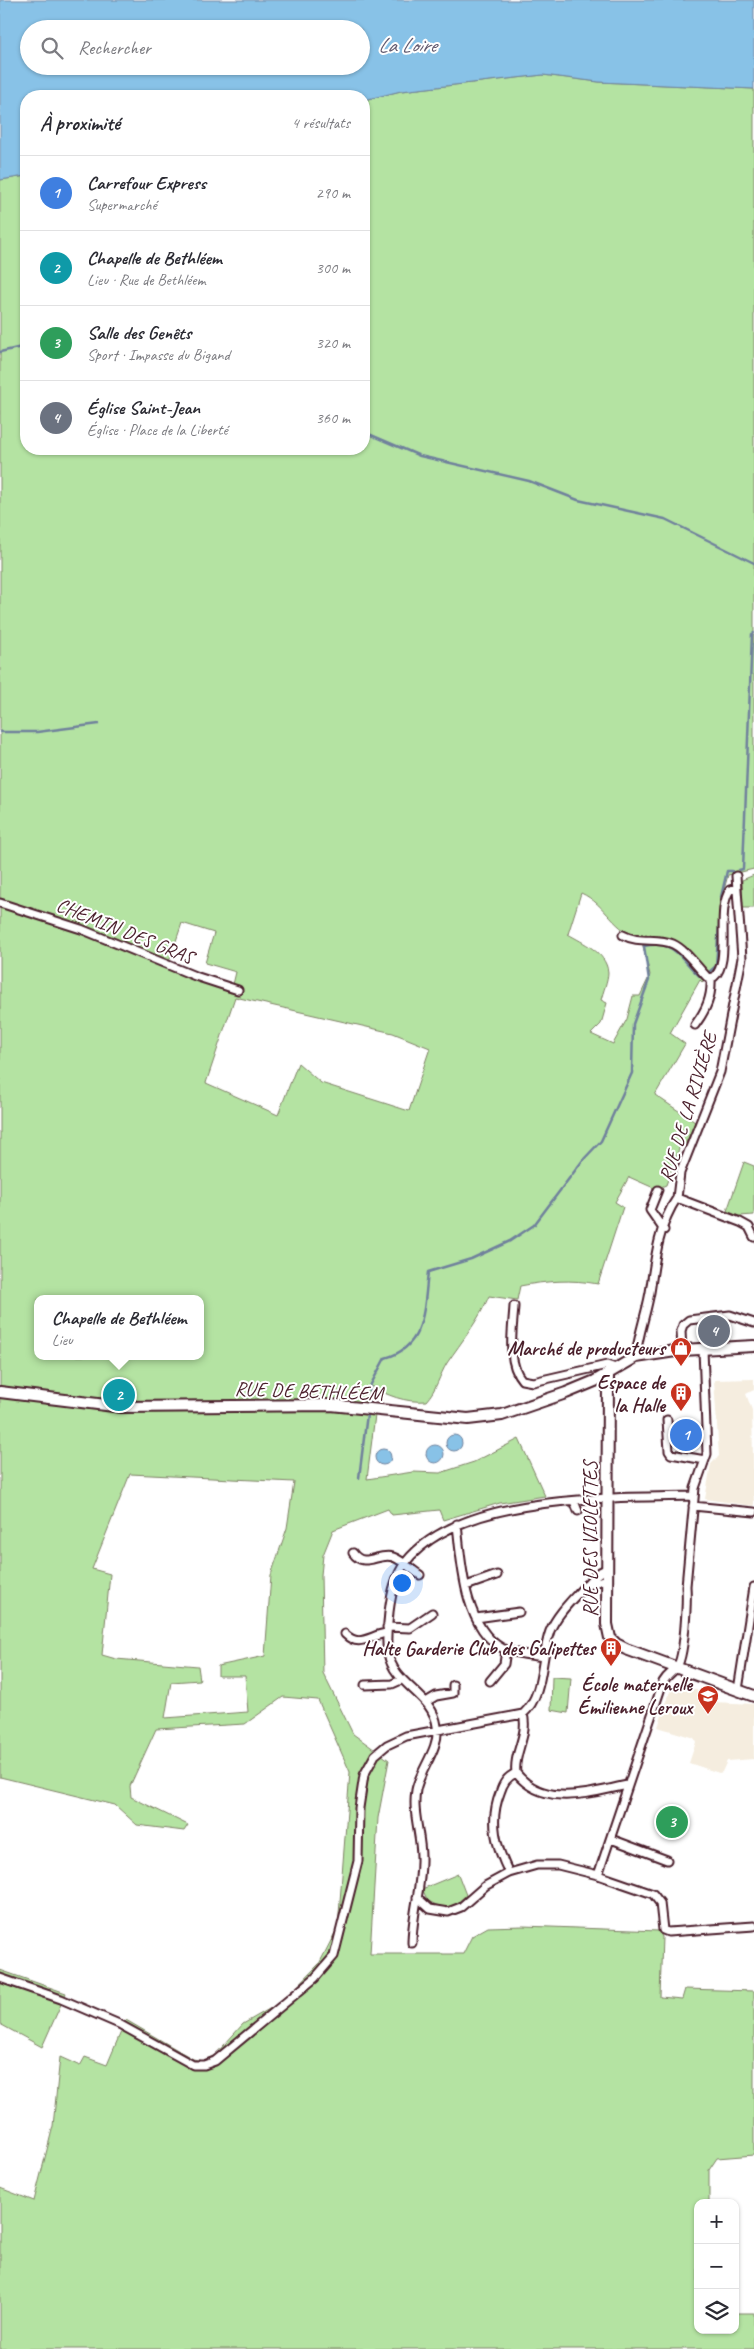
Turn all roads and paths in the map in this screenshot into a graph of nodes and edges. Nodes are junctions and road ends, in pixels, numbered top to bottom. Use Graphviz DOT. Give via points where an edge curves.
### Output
graph roads {
  1 [pos="736,876"];
  2 [pos="736,888"];
  3 [pos="0,903"];
  4 [pos="623,935"];
  5 [pos="711,979"];
  6 [pos="238,990"];
  7 [pos="695,1025"];
  8 [pos="658,1190"];
  9 [pos="677,1198"];
  10 [pos="664,1230"];
  11 [pos="754,1237"];
  12 [pos="514,1306"];
  13 [pos="754,1323"];
  14 [pos="754,1346"];
  15 [pos="702,1348"];
  16 [pos="682,1350"];
  17 [pos="636,1358"];
  18 [pos="612,1371"];
  19 [pos="0,1392"];
  20 [pos="667,1420"];
  21 [pos="705,1460"];
  22 [pos="694,1496"];
  23 [pos="607,1498"];
  24 [pos="574,1501"];
  25 [pos="693,1506"];
  26 [pos="578,1511"];
  27 [pos="754,1512"];
  28 [pos="456,1524"];
  29 [pos="353,1553"];
  30 [pos="403,1564"];
  31 [pos="606,1574"];
  32 [pos="420,1575"];
  33 [pos="497,1575"];
  34 [pos="466,1586"];
  35 [pos="754,1587"];
  36 [pos="519,1612"];
  37 [pos="432,1614"];
  38 [pos="476,1618"];
  39 [pos="387,1630"];
  40 [pos="344,1634"];
  41 [pos="506,1650"];
  42 [pos="544,1657"];
  43 [pos="676,1668"];
  44 [pos="401,1680"];
  45 [pos="490,1681"];
  46 [pos="365,1685"];
  47 [pos="453,1685"];
  48 [pos="738,1690"];
  49 [pos="754,1696"];
  50 [pos="426,1702"];
  51 [pos="523,1714"];
  52 [pos="438,1731"];
  53 [pos="516,1773"];
  54 [pos="628,1785"];
  55 [pos="611,1839"];
  56 [pos="667,1860"];
  57 [pos="508,1873"];
  58 [pos="598,1875"];
  59 [pos="416,1897"];
  60 [pos="754,1926"];
  61 [pos="412,1943"];
  62 [pos="0,1978"];
  1 -- 2 [label="street, RUE DE LA RIVIÈRE"];
  2 -- 5 [label="street" via="727,896 721,961 718,973"];
  2 -- 9 [label="street, RUE DE LA RIVIÈRE" via="742,958 720,1072 680,1172"];
  3 -- 6 [label="street, CHEMIN DES GRAS" via="81,929 195,976"];
  4 -- 5 [label="street" via="674,945"];
  5 -- 7 [label="street" via="712,992"];
  8 -- 10 [label="street" via="650,1210"];
  9 -- 10 [label="street, RUE DE LA RIVIÈRE" via="670,1208"];
  9 -- 11 [label="street" via="740,1222 749,1227"];
  10 -- 17 [label="street, RUE DE LA RIVIÈRE" via="654,1262"];
  12 -- 18 [label="street" via="512,1352 522,1380 533,1382 607,1364"];
  13 -- 16 [label="street" via="730,1315 689,1320 681,1331"];
  14 -- 15 [label="main road, RUE DE BETHLÉEM"];
  15 -- 16 [label="main road, RUE DE BETHLÉEM"];
  15 -- 21 [label="street"];
  16 -- 17 [label="main road, RUE DE BETHLÉEM"];
  17 -- 18 [label="main road, RUE DE BETHLÉEM"];
  18 -- 19 [label="main road, RUE DE BETHLÉEM" via="566,1393 526,1407 493,1417 468,1420 331,1405 122,1407"];
  18 -- 23 [label="main road, RUE DES VIOLETTES"];
  20 -- 21 [label="street" via="671,1454"];
  21 -- 22 [label="street"];
  22 -- 23 [label="street"];
  22 -- 25 [label="street"];
  23 -- 24 [label="street"];
  23 -- 31 [label="main road, RUE DES VIOLETTES"];
  24 -- 26 [label="street"];
  24 -- 28 [label="street" via="494,1512"];
  25 -- 27 [label="street"];
  25 -- 43 [label="street" via="685,1625"];
  28 -- 30 [label="street" via="429,1540"];
  28 -- 34 [label="street"];
  29 -- 30 [label="street" via="362,1561 389,1556"];
  30 -- 32 [label="street"];
  30 -- 39 [label="street" via="394,1586"];
  31 -- 42 [label="street" via="585,1586 558,1616 550,1629"];
  31 -- 43 [label="main road, RUE DES VIOLETTES" via="610,1638 621,1646"];
  33 -- 34 [label="street"];
  34 -- 38 [label="street"];
  35 -- 48 [label="street"];
  36 -- 38 [label="street"];
  37 -- 39 [label="street" via="410,1628"];
  38 -- 41 [label="street" via="486,1634"];
  39 -- 40 [label="street" via="358,1642"];
  39 -- 44 [label="street" via="388,1654"];
  41 -- 42 [label="street"];
  41 -- 45 [label="street" via="504,1664"];
  42 -- 51 [label="street" via="537,1692 530,1708"];
  43 -- 48 [label="main road, RUE DES VIOLETTES"];
  43 -- 54 [label="street" via="663,1682"];
  44 -- 46 [label="street" via="392,1684"];
  44 -- 50 [label="street"];
  47 -- 50 [label="street" via="453,1693 436,1696"];
  48 -- 49 [label="main road, RUE DES VIOLETTES"];
  50 -- 52 [label="street" via="435,1717"];
  51 -- 52 [label="street"];
  51 -- 53 [label="street" via="525,1723"];
  52 -- 59 [label="street" via="418,1783 416,1797 422,1858"];
  52 -- 62 [label="street" via="396,1740 370,1760 359,1808 358,1860 334,1956 315,1978 215,2061 192,2065 119,2024"];
  53 -- 54 [label="street" via="538,1789 557,1795 580,1796"];
  53 -- 57 [label="street" via="502,1786 494,1818 496,1842"];
  54 -- 55 [label="street"];
  55 -- 56 [label="street"];
  55 -- 58 [label="street"];
  57 -- 58 [label="street" via="537,1865 558,1864"];
  57 -- 59 [label="street" via="485,1886 454,1911 436,1911"];
  58 -- 60 [label="street" via="653,1894 660,1903 663,1930 668,1932"];
  59 -- 61 [label="street"];
}
